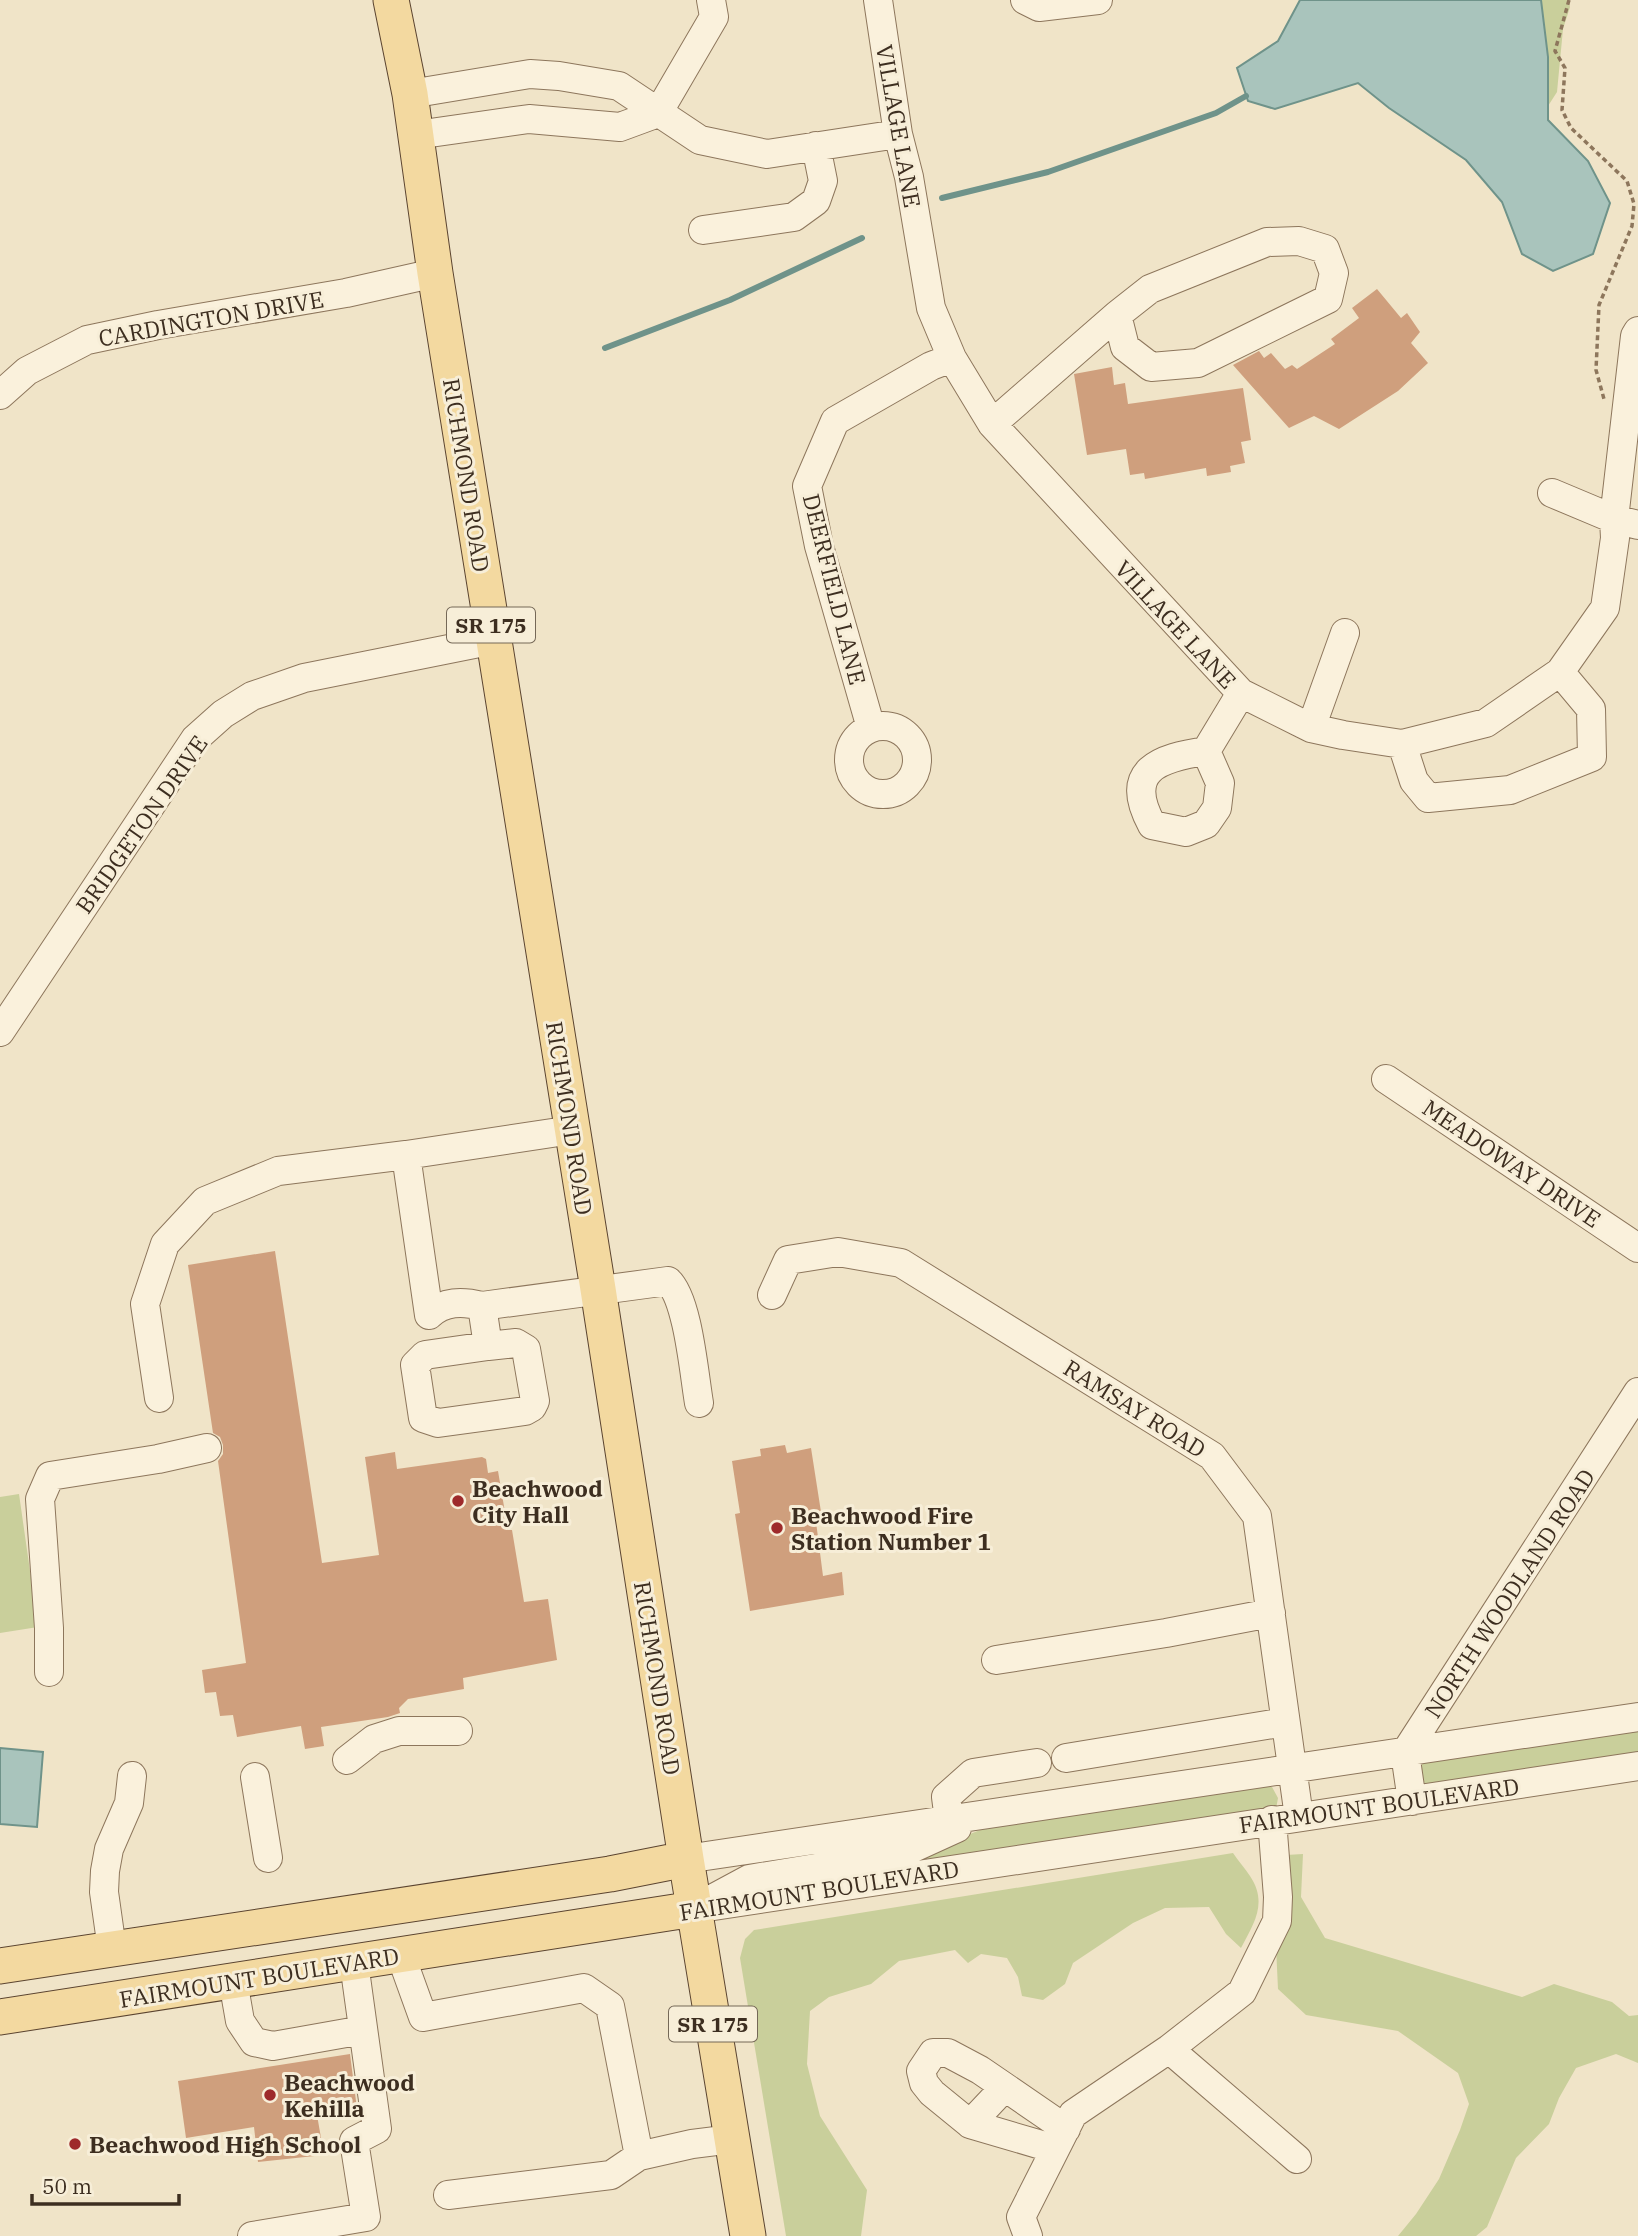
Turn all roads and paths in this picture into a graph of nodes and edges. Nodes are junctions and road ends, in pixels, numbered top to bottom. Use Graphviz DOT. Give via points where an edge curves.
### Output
graph roads {
  1 [pos="391,0"];
  2 [pos="711,0"];
  3 [pos="878,0"];
  4 [pos="1025,0"];
  5 [pos="1098,0"];
  6 [pos="1569,0"];
  7 [pos="410,94"];
  8 [pos="657,113"];
  9 [pos="898,134"];
  10 [pos="416,135"];
  11 [pos="816,146"];
  12 [pos="703,230"];
  13 [pos="435,273"];
  14 [pos="1117,315"];
  15 [pos="1638,331"];
  16 [pos="952,358"];
  17 [pos="0,395"];
  18 [pos="1609,407"];
  19 [pos="992,424"];
  20 [pos="1552,493"];
  21 [pos="1626,522"];
  22 [pos="1345,633"];
  23 [pos="494,640"];
  24 [pos="1560,672"];
  25 [pos="1241,693"];
  26 [pos="871,728"];
  27 [pos="1311,728"];
  28 [pos="1402,744"];
  29 [pos="1206,751"];
  30 [pos="0,1032"];
  31 [pos="1386,1079"];
  32 [pos="572,1130"];
  33 [pos="406,1155"];
  34 [pos="1638,1248"];
  35 [pos="598,1289"];
  36 [pos="772,1295"];
  37 [pos="482,1306"];
  38 [pos="488,1346"];
  39 [pos="1638,1392"];
  40 [pos="159,1398"];
  41 [pos="699,1403"];
  42 [pos="207,1448"];
  43 [pos="1271,1613"];
  44 [pos="996,1660"];
  45 [pos="49,1672"];
  46 [pos="1638,1717"];
  47 [pos="1285,1722"];
  48 [pos="458,1731"];
  49 [pos="1405,1753"];
  50 [pos="1066,1758"];
  51 [pos="347,1759"];
  52 [pos="1037,1763"];
  53 [pos="1638,1766"];
  54 [pos="1292,1769"];
  55 [pos="132,1776"];
  56 [pos="255,1777"];
  57 [pos="1412,1801"];
  58 [pos="985,1815"];
  59 [pos="1286,1819"];
  60 [pos="949,1820"];
  61 [pos="268,1858"];
  62 [pos="686,1859"];
  63 [pos="694,1909"];
  64 [pos="374,1910"];
  65 [pos="112,1950"];
  66 [pos="401,1956"];
  67 [pos="354,1963"];
  68 [pos="0,1966"];
  69 [pos="233,1981"];
  70 [pos="0,1990"];
  71 [pos="83,2004"];
  72 [pos="0,2017"];
  73 [pos="363,2029"];
  74 [pos="1169,2049"];
  75 [pos="972,2066"];
  76 [pos="1004,2088"];
  77 [pos="959,2115"];
  78 [pos="732,2139"];
  79 [pos="1060,2139"];
  80 [pos="639,2157"];
  81 [pos="1297,2159"];
  82 [pos="448,2195"];
  83 [pos="252,2236"];
  84 [pos="748,2236"];
  85 [pos="1028,2236"];
  1 -- 7 [label="main road, RICHMOND ROAD / SR 175"];
  2 -- 8 [label="street" via="714,17"];
  3 -- 9 [label="street, VILLAGE LANE"];
  4 -- 5 [label="street" via="1039,7"];
  6 -- 18 [label="path" via="1555,51 1565,68 1562,110 1571,128 1627,181 1634,204 1632,226 1599,305 1596,370"];
  7 -- 8 [label="street" via="530,74 559,76 619,86"];
  7 -- 10 [label="main road, RICHMOND ROAD / SR 175"];
  8 -- 10 [label="street" via="620,127 529,119"];
  8 -- 11 [label="street" via="700,140 766,153"];
  9 -- 11 [label="street"];
  9 -- 16 [label="street, VILLAGE LANE" via="931,308"];
  10 -- 13 [label="main road, RICHMOND ROAD / SR 175"];
  11 -- 12 [label="street" via="823,181 816,201 794,217"];
  13 -- 17 [label="street, CARDINGTON DRIVE" via="87,340 27,371"];
  13 -- 23 [label="main road, RICHMOND ROAD / SR 175"];
  14 -- 14 [label="street" via="1150,289 1267,242 1299,241 1325,249 1334,273 1328,299 1198,363 1151,367 1125,348"];
  14 -- 19 [label="street"];
  15 -- 21 [label="street, VILLAGE LANE"];
  16 -- 19 [label="street, VILLAGE LANE"];
  16 -- 26 [label="street, DEERFIELD LANE" via="835,421 807,486 819,546"];
  19 -- 25 [label="street, VILLAGE LANE"];
  20 -- 21 [label="street"];
  21 -- 24 [label="street, VILLAGE LANE" via="1615,538 1605,608"];
  22 -- 27 [label="street"];
  23 -- 30 [label="street, BRIDGETON DRIVE" via="304,678 252,696 223,714 195,739"];
  23 -- 32 [label="main road, RICHMOND ROAD / SR 175"];
  24 -- 28 [label="street, VILLAGE LANE" via="1486,723"];
  24 -- 28 [label="street" via="1591,709 1592,757 1510,789 1427,798 1414,781"];
  25 -- 27 [label="street, VILLAGE LANE"];
  25 -- 29 [label="street"];
  27 -- 28 [label="street, VILLAGE LANE"];
  31 -- 34 [label="street, MEADOWAY DRIVE"];
  32 -- 33 [label="street"];
  32 -- 35 [label="main road, RICHMOND ROAD / SR 175"];
  33 -- 37 [label="street" via="429,1315 439,1306 466,1302"];
  33 -- 40 [label="street" via="278,1171 205,1201 165,1244 145,1304"];
  35 -- 37 [label="street"];
  35 -- 41 [label="street" via="668,1281 674,1287"];
  35 -- 62 [label="main road, RICHMOND ROAD / SR 175"];
  36 -- 43 [label="street, RAMSAY ROAD" via="788,1260 838,1252 901,1263 1212,1456 1257,1516"];
  37 -- 38 [label="street"];
  39 -- 49 [label="street, NORTH WOODLAND ROAD"];
  42 -- 45 [label="street" via="50,1476 40,1499"];
  43 -- 44 [label="street"];
  43 -- 47 [label="street, RAMSAY ROAD"];
  46 -- 49 [label="street, FAIRMOUNT BOULEVARD"];
  47 -- 50 [label="street"];
  47 -- 54 [label="street, RAMSAY ROAD"];
  48 -- 51 [label="street" via="398,1731 374,1739"];
  49 -- 54 [label="street, FAIRMOUNT BOULEVARD"];
  49 -- 57 [label="street"];
  52 -- 60 [label="street" via="973,1773 946,1797"];
  53 -- 57 [label="street, FAIRMOUNT BOULEVARD"];
  54 -- 58 [label="street, FAIRMOUNT BOULEVARD"];
  54 -- 59 [label="street, RAMSAY ROAD"];
  55 -- 65 [label="street" via="129,1803 109,1849 105,1871"];
  56 -- 61 [label="street"];
  57 -- 59 [label="street, FAIRMOUNT BOULEVARD"];
  58 -- 60 [label="street, FAIRMOUNT BOULEVARD"];
  58 -- 63 [label="street" via="900,1854 749,1879"];
  59 -- 63 [label="street, FAIRMOUNT BOULEVARD"];
  59 -- 74 [label="street, RAMSAY ROAD" via="1277,1921 1242,1992"];
  60 -- 62 [label="street, FAIRMOUNT BOULEVARD"];
  62 -- 63 [label="main road, RICHMOND ROAD / SR 175"];
  62 -- 64 [label="main road, FAIRMOUNT BOULEVARD"];
  62 -- 66 [label="main road" via="621,1898 475,1922"];
  63 -- 66 [label="main road, FAIRMOUNT BOULEVARD"];
  63 -- 78 [label="main road, RICHMOND ROAD / SR 175"];
  64 -- 65 [label="main road, FAIRMOUNT BOULEVARD"];
  64 -- 71 [label="main road" via="268,1952 119,1977"];
  65 -- 68 [label="main road, FAIRMOUNT BOULEVARD"];
  65 -- 70 [label="main road" via="30,1984"];
  66 -- 67 [label="main road, FAIRMOUNT BOULEVARD"];
  66 -- 80 [label="street" via="423,2017 584,1988 610,2006"];
  67 -- 69 [label="main road, FAIRMOUNT BOULEVARD"];
  67 -- 73 [label="street"];
  69 -- 71 [label="main road, FAIRMOUNT BOULEVARD"];
  69 -- 73 [label="street" via="240,2021 254,2042 273,2046"];
  71 -- 72 [label="main road, FAIRMOUNT BOULEVARD"];
  73 -- 83 [label="street" via="377,2129 354,2141 366,2217"];
  74 -- 79 [label="street, RAMSAY ROAD" via="1073,2114"];
  74 -- 81 [label="street"];
  75 -- 76 [label="street"];
  75 -- 77 [label="street"];
  75 -- 77 [label="street" via="948,2053 933,2053 921,2071 924,2084"];
  76 -- 77 [label="street"];
  76 -- 79 [label="street"];
  77 -- 79 [label="street"];
  78 -- 80 [label="street"];
  78 -- 84 [label="main road, RICHMOND ROAD / SR 175"];
  79 -- 85 [label="street, RAMSAY ROAD" via="1021,2217"];
  80 -- 82 [label="street" via="611,2175"];
}
